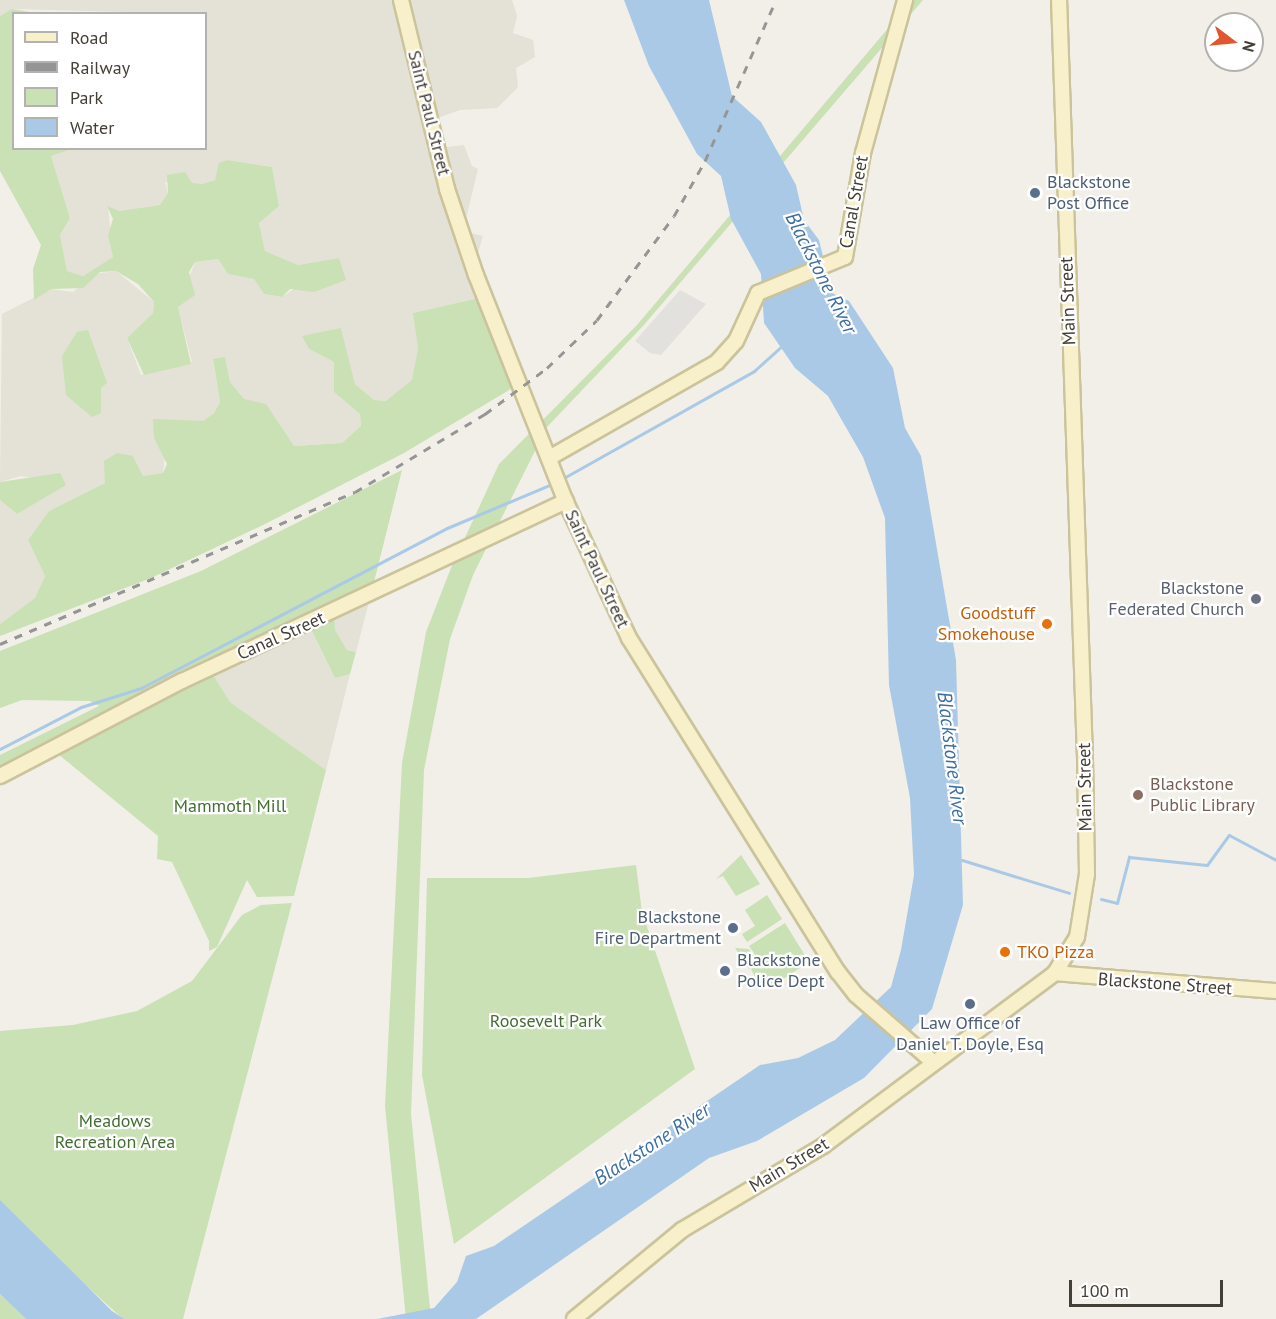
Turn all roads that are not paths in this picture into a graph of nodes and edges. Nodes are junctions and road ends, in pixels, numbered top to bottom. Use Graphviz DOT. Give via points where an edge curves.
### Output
graph roads {
  1 [pos="401,0"];
  2 [pos="905,0"];
  3 [pos="1059,0"];
  4 [pos="549,458"];
  5 [pos="566,501"];
  6 [pos="0,776"];
  7 [pos="1055,973"];
  8 [pos="1276,991"];
  9 [pos="933,1062"];
  10 [pos="574,1319"];
  1 -- 4 [label="main road, Saint Paul Street" via="447,189"];
  2 -- 4 [label="main road, Canal Street" via="863,153 845,257 758,292 736,341 717,362"];
  3 -- 7 [label="main road, Main Street" via="1087,874 1077,936"];
  4 -- 5 [label="main road, Saint Paul Street"];
  5 -- 6 [label="main road, Canal Street" via="191,677"];
  5 -- 9 [label="main road, Saint Paul Street" via="629,638 856,995"];
  7 -- 8 [label="main road, Blackstone Street"];
  7 -- 9 [label="main road, Main Street"];
  9 -- 10 [label="main road, Main Street" via="823,1146 689,1225"];
}
